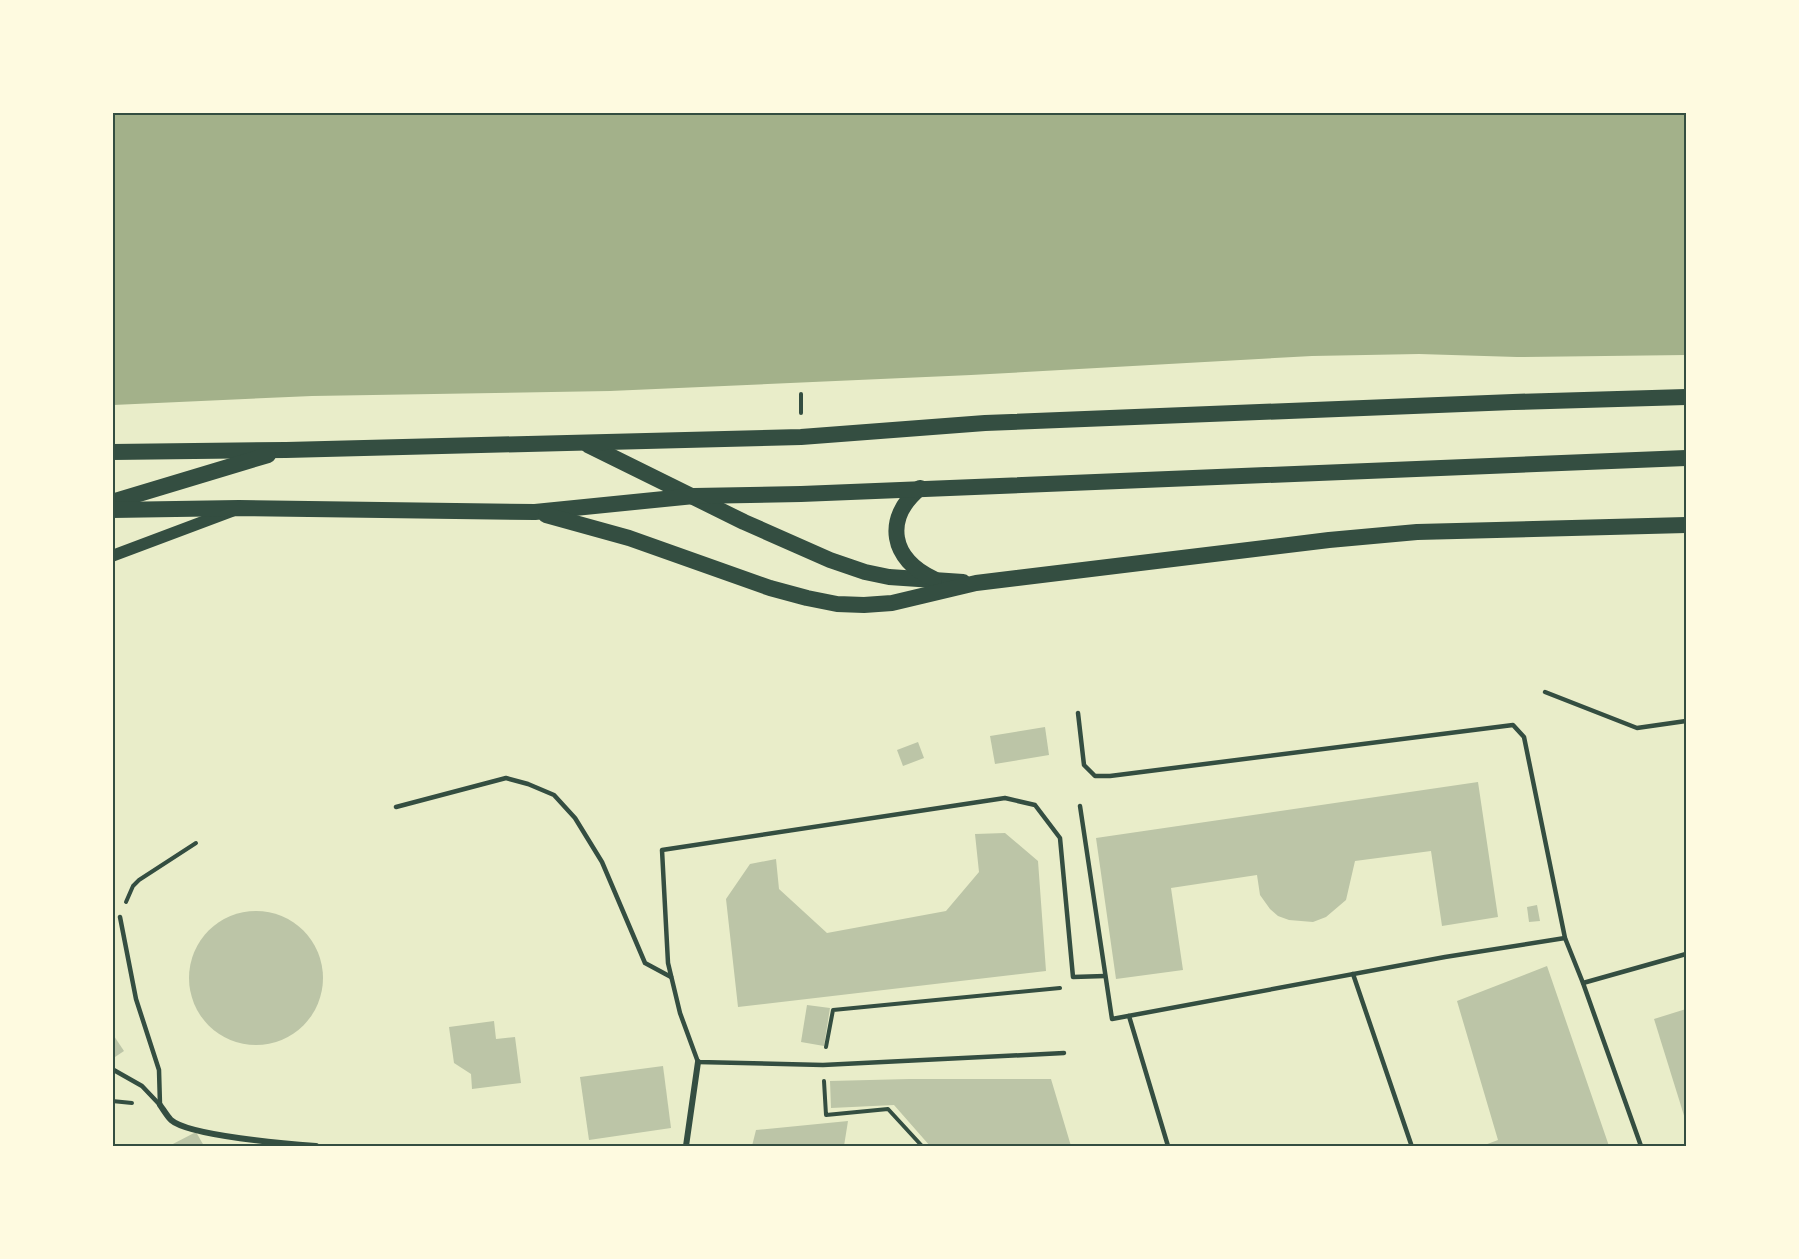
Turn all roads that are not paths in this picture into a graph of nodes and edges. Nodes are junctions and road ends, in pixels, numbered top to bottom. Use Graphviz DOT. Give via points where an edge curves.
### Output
graph roads {
  1 [pos="1686,397"];
  2 [pos="586,443"];
  3 [pos="286,450"];
  4 [pos="112,452"];
  5 [pos="1686,458"];
  6 [pos="920,488"];
  7 [pos="694,496"];
  8 [pos="112,502"];
  9 [pos="239,508"];
  10 [pos="112,510"];
  11 [pos="535,512"];
  12 [pos="1686,525"];
  13 [pos="112,556"];
  14 [pos="938,580"];
  15 [pos="976,584"];
  16 [pos="1545,692"];
  17 [pos="1078,713"];
  18 [pos="1686,721"];
  19 [pos="1080,806"];
  20 [pos="396,807"];
  21 [pos="120,917"];
  22 [pos="1565,938"];
  23 [pos="1686,954"];
  24 [pos="1353,974"];
  25 [pos="1106,976"];
  26 [pos="671,977"];
  27 [pos="1583,983"];
  28 [pos="1129,1016"];
  29 [pos="1064,1053"];
  30 [pos="698,1062"];
  31 [pos="112,1069"];
  32 [pos="160,1105"];
  33 [pos="1411,1144"];
  34 [pos="316,1146"];
  35 [pos="686,1146"];
  36 [pos="1168,1146"];
  37 [pos="1641,1146"];
  1 -- 2 [label="highway" via="985,423 831,436"];
  2 -- 3 [label="highway"];
  2 -- 7 [label="highway"];
  3 -- 4 [label="highway"];
  3 -- 8 [label="highway"];
  5 -- 6 [label="highway"];
  6 -- 7 [label="highway"];
  6 -- 14 [label="highway" via="903,504 897,540 911,564"];
  7 -- 11 [label="highway"];
  7 -- 14 [label="highway" via="788,542 856,568 889,577"];
  9 -- 10 [label="highway"];
  9 -- 11 [label="highway"];
  9 -- 13 [label="main road"];
  11 -- 15 [label="highway" via="629,538 770,588 837,604 892,603"];
  12 -- 15 [label="highway" via="1417,532"];
  14 -- 15 [label="highway"];
  16 -- 18 [label="lane" via="1637,728"];
  17 -- 22 [label="lane" via="1084,765 1095,776 1513,725 1524,737"];
  19 -- 25 [label="lane"];
  20 -- 26 [label="lane" via="506,778 554,795 575,818 602,862 645,963"];
  21 -- 32 [label="lane" via="136,999 159,1070"];
  22 -- 24 [label="lane"];
  22 -- 27 [label="lane"];
  23 -- 27 [label="lane"];
  24 -- 28 [label="lane"];
  24 -- 33 [label="lane"];
  25 -- 26 [label="lane" via="1073,977 1060,838 1035,805 1005,798 662,850"];
  25 -- 28 [label="lane" via="1112,1019"];
  26 -- 30 [label="lane"];
  27 -- 37 [label="lane"];
  28 -- 36 [label="lane"];
  29 -- 30 [label="lane" via="823,1065"];
  30 -- 35 [label="street"];
  31 -- 32 [label="lane" via="142,1086"];
  32 -- 34 [label="street" via="171,1120 183,1126 214,1134"];
}
